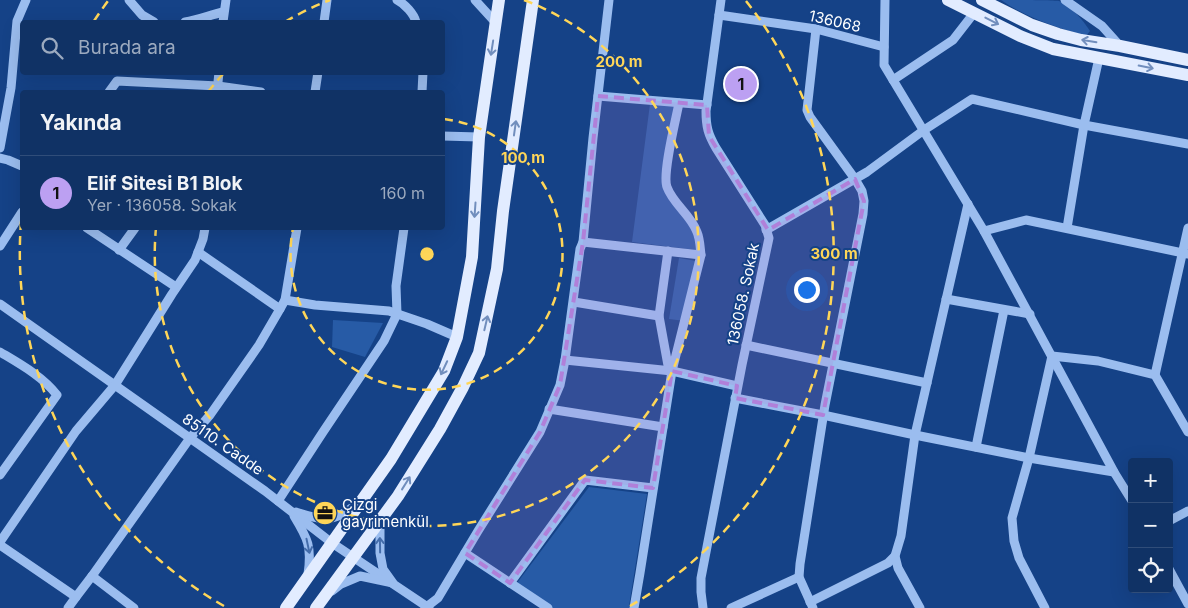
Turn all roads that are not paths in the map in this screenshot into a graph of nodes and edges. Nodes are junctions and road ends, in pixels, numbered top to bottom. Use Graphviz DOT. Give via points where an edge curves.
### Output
graph roads {
  1 [pos="26,0"];
  2 [pos="129,0"];
  3 [pos="226,0"];
  4 [pos="327,0"];
  5 [pos="397,0"];
  6 [pos="475,0"];
  7 [pos="499,0"];
  8 [pos="533,0"];
  9 [pos="609,0"];
  10 [pos="721,0"];
  11 [pos="884,0"];
  12 [pos="948,0"];
  13 [pos="982,0"];
  14 [pos="1066,0"];
  15 [pos="223,12"];
  16 [pos="974,13"];
  17 [pos="720,15"];
  18 [pos="150,20"];
  19 [pos="193,20"];
  20 [pos="223,20"];
  21 [pos="324,20"];
  22 [pos="416,20"];
  23 [pos="496,22"];
  24 [pos="816,29"];
  25 [pos="1120,46"];
  26 [pos="884,47"];
  27 [pos="1099,58"];
  28 [pos="1188,60"];
  29 [pos="219,75"];
  30 [pos="318,75"];
  31 [pos="423,75"];
  32 [pos="1188,75"];
  33 [pos="893,80"];
  34 [pos="188,89"];
  35 [pos="111,90"];
  36 [pos="218,90"];
  37 [pos="315,90"];
  38 [pos="422,90"];
  39 [pos="598,96"];
  40 [pos="679,103"];
  41 [pos="707,105"];
  42 [pos="1084,125"];
  43 [pos="924,130"];
  44 [pos="445,136"];
  45 [pos="479,137"];
  46 [pos="1188,144"];
  47 [pos="0,148"];
  48 [pos="0,158"];
  49 [pos="20,165"];
  50 [pos="855,179"];
  51 [pos="968,204"];
  52 [pos="20,215"];
  53 [pos="1067,228"];
  54 [pos="1188,228"];
  55 [pos="90,230"];
  56 [pos="134,230"];
  57 [pos="205,230"];
  58 [pos="297,230"];
  59 [pos="404,230"];
  60 [pos="766,230"];
  61 [pos="984,232"];
  62 [pos="583,242"];
  63 [pos="0,246"];
  64 [pos="119,250"];
  65 [pos="668,251"];
  66 [pos="198,252"];
  67 [pos="1185,253"];
  68 [pos="701,254"];
  69 [pos="176,287"];
  70 [pos="946,299"];
  71 [pos="285,300"];
  72 [pos="574,302"];
  73 [pos="0,304"];
  74 [pos="280,309"];
  75 [pos="1004,310"];
  76 [pos="397,314"];
  77 [pos="1030,314"];
  78 [pos="659,316"];
  79 [pos="457,337"];
  80 [pos="746,345"];
  81 [pos="0,352"];
  82 [pos="1052,356"];
  83 [pos="566,360"];
  84 [pos="834,363"];
  85 [pos="670,371"];
  86 [pos="1155,375"];
  87 [pos="927,383"];
  88 [pos="115,385"];
  89 [pos="737,386"];
  90 [pos="735,398"];
  91 [pos="549,410"];
  92 [pos="824,415"];
  93 [pos="663,427"];
  94 [pos="1188,432"];
  95 [pos="915,435"];
  96 [pos="190,438"];
  97 [pos="976,447"];
  98 [pos="1029,458"];
  99 [pos="1114,472"];
  100 [pos="0,475"];
  101 [pos="653,488"];
  102 [pos="1128,495"];
  103 [pos="362,500"];
  104 [pos="278,501"];
  105 [pos="290,510"];
  106 [pos="1188,511"];
  107 [pos="1173,519"];
  108 [pos="380,521"];
  109 [pos="332,542"];
  110 [pos="0,543"];
  111 [pos="465,553"];
  112 [pos="895,556"];
  113 [pos="354,557"];
  114 [pos="92,576"];
  115 [pos="308,576"];
  116 [pos="1173,576"];
  117 [pos="799,577"];
  118 [pos="393,583"];
  119 [pos="510,583"];
  120 [pos="76,597"];
  121 [pos="319,604"];
  122 [pos="1188,604"];
  123 [pos="812,605"];
  124 [pos="427,607"];
  125 [pos="68,608"];
  126 [pos="134,608"];
  127 [pos="286,608"];
  128 [pos="548,608"];
  129 [pos="634,608"];
  130 [pos="703,608"];
  131 [pos="731,608"];
  132 [pos="920,608"];
  133 [pos="1045,608"];
  1 -- 47 [label="street" via="17,21 11,88"];
  2 -- 18 [label="street" via="142,16"];
  3 -- 15 [label="street"];
  4 -- 21 [label="street"];
  5 -- 22 [label="street"];
  6 -- 23 [label="street"];
  7 -- 23 [label="main road"];
  108 -- 8 [label="main road, one-way" via="440,430 479,353 497,269"];
  9 -- 39 [label="street"];
  10 -- 17 [label="street, 136058. Sokak"];
  11 -- 26 [label="street"];
  12 -- 16 [label="main road"];
  25 -- 13 [label="main road, one-way" via="1058,34"];
  14 -- 25 [label="street" via="1102,26"];
  15 -- 19 [label="street"];
  15 -- 20 [label="street"];
  16 -- 27 [label="main road, one-way" via="1053,49"];
  16 -- 33 [label="street" via="952,40"];
  17 -- 24 [label="street, 136068"];
  17 -- 41 [label="street, 136058. Sokak"];
  23 -- 45 [label="main road, one-way"];
  24 -- 26 [label="street, 136068"];
  24 -- 50 [label="street" via="807,110"];
  25 -- 28 [label="main road"];
  26 -- 33 [label="street" via="884,65"];
  27 -- 32 [label="main road, one-way"];
  27 -- 42 [label="street"];
  29 -- 36 [label="street"];
  30 -- 37 [label="street"];
  31 -- 38 [label="street"];
  33 -- 43 [label="street"];
  34 -- 35 [label="street" via="117,82"];
  34 -- 36 [label="street"];
  39 -- 40 [label="street"];
  39 -- 62 [label="street"];
  40 -- 41 [label="street"];
  40 -- 68 [label="street" via="666,186 697,230"];
  41 -- 60 [label="street, 136058. Sokak" via="709,136"];
  42 -- 43 [label="street" via="972,99"];
  42 -- 46 [label="street"];
  42 -- 53 [label="street"];
  43 -- 50 [label="street"];
  43 -- 51 [label="street"];
  44 -- 45 [label="street"];
  45 -- 79 [label="main road, one-way" via="472,257"];
  48 -- 49 [label="street"];
  50 -- 60 [label="street"];
  50 -- 84 [label="street" via="862,191 863,214"];
  51 -- 61 [label="street"];
  51 -- 70 [label="street"];
  52 -- 63 [label="street"];
  53 -- 61 [label="street" via="1026,220"];
  53 -- 67 [label="street"];
  54 -- 67 [label="street"];
  55 -- 64 [label="street"];
  56 -- 64 [label="street"];
  57 -- 66 [label="street"];
  58 -- 71 [label="street"];
  59 -- 76 [label="street" via="396,286"];
  60 -- 80 [label="street, 136058. Sokak" via="769,238"];
  61 -- 77 [label="street"];
  62 -- 65 [label="street"];
  62 -- 72 [label="street"];
  64 -- 69 [label="street"];
  65 -- 68 [label="street"];
  65 -- 78 [label="street"];
  66 -- 69 [label="street"];
  66 -- 74 [label="street"];
  67 -- 86 [label="street"];
  68 -- 85 [label="street"];
  69 -- 88 [label="street"];
  70 -- 75 [label="street"];
  70 -- 87 [label="street"];
  71 -- 74 [label="street"];
  71 -- 76 [label="street"];
  72 -- 78 [label="street"];
  72 -- 83 [label="street"];
  73 -- 88 [label="street, 85110. Cadde"];
  74 -- 96 [label="street" via="259,345"];
  75 -- 77 [label="street"];
  75 -- 97 [label="street"];
  76 -- 79 [label="street"];
  76 -- 104 [label="street" via="384,342"];
  77 -- 82 [label="street"];
  78 -- 85 [label="street"];
  79 -- 103 [label="main road, one-way" via="444,370 391,459"];
  80 -- 84 [label="street"];
  80 -- 89 [label="street, 136058. Sokak"];
  81 -- 100 [label="street" via="32,372 58,394"];
  82 -- 86 [label="street" via="1098,361"];
  82 -- 98 [label="street"];
  82 -- 99 [label="street"];
  83 -- 85 [label="street"];
  83 -- 91 [label="street" via="560,386"];
  84 -- 87 [label="street"];
  84 -- 92 [label="street"];
  85 -- 89 [label="street"];
  85 -- 93 [label="street"];
  86 -- 94 [label="street"];
  87 -- 95 [label="street"];
  88 -- 96 [label="street, 85110. Cadde"];
  88 -- 110 [label="street" via="76,431"];
  89 -- 90 [label="street, 136058. Sokak"];
  90 -- 92 [label="street"];
  90 -- 130 [label="street, 136058. Sokak" via="701,578"];
  91 -- 93 [label="street"];
  91 -- 111 [label="street" via="540,432"];
  92 -- 95 [label="street"];
  92 -- 117 [label="street"];
  93 -- 101 [label="street"];
  95 -- 97 [label="street"];
  95 -- 112 [label="street" via="901,536"];
  96 -- 104 [label="street, 85110. Cadde"];
  96 -- 114 [label="street"];
  97 -- 98 [label="street"];
  98 -- 99 [label="street"];
  98 -- 133 [label="street" via="1012,518 1014,541 1019,558"];
  99 -- 102 [label="street"];
  101 -- 119 [label="street" via="585,480"];
  101 -- 129 [label="street"];
  103 -- 105 [label="street" via="335,518 318,519"];
  103 -- 109 [label="main road"];
  104 -- 105 [label="street, 85110. Cadde"];
  105 -- 109 [label="street, 85110. Cadde"];
  105 -- 115 [label="street, one-way" via="306,535 310,551"];
  106 -- 107 [label="street"];
  108 -- 113 [label="main road"];
  118 -- 108 [label="street, one-way" via="383,569"];
  109 -- 113 [label="street, 85110. Cadde"];
  109 -- 115 [label="main road"];
  110 -- 120 [label="street"];
  111 -- 119 [label="street"];
  111 -- 124 [label="street" via="438,598"];
  112 -- 123 [label="street"];
  112 -- 132 [label="street"];
  113 -- 118 [label="street, 85110. Cadde"];
  113 -- 121 [label="main road"];
  114 -- 120 [label="street"];
  114 -- 126 [label="street"];
  115 -- 127 [label="main road"];
  116 -- 122 [label="street"];
  117 -- 123 [label="street"];
  117 -- 131 [label="street"];
  118 -- 121 [label="street" via="360,576 341,584"];
  118 -- 124 [label="street, 85110. Cadde"];
  119 -- 128 [label="street"];
  120 -- 125 [label="street"];
}
